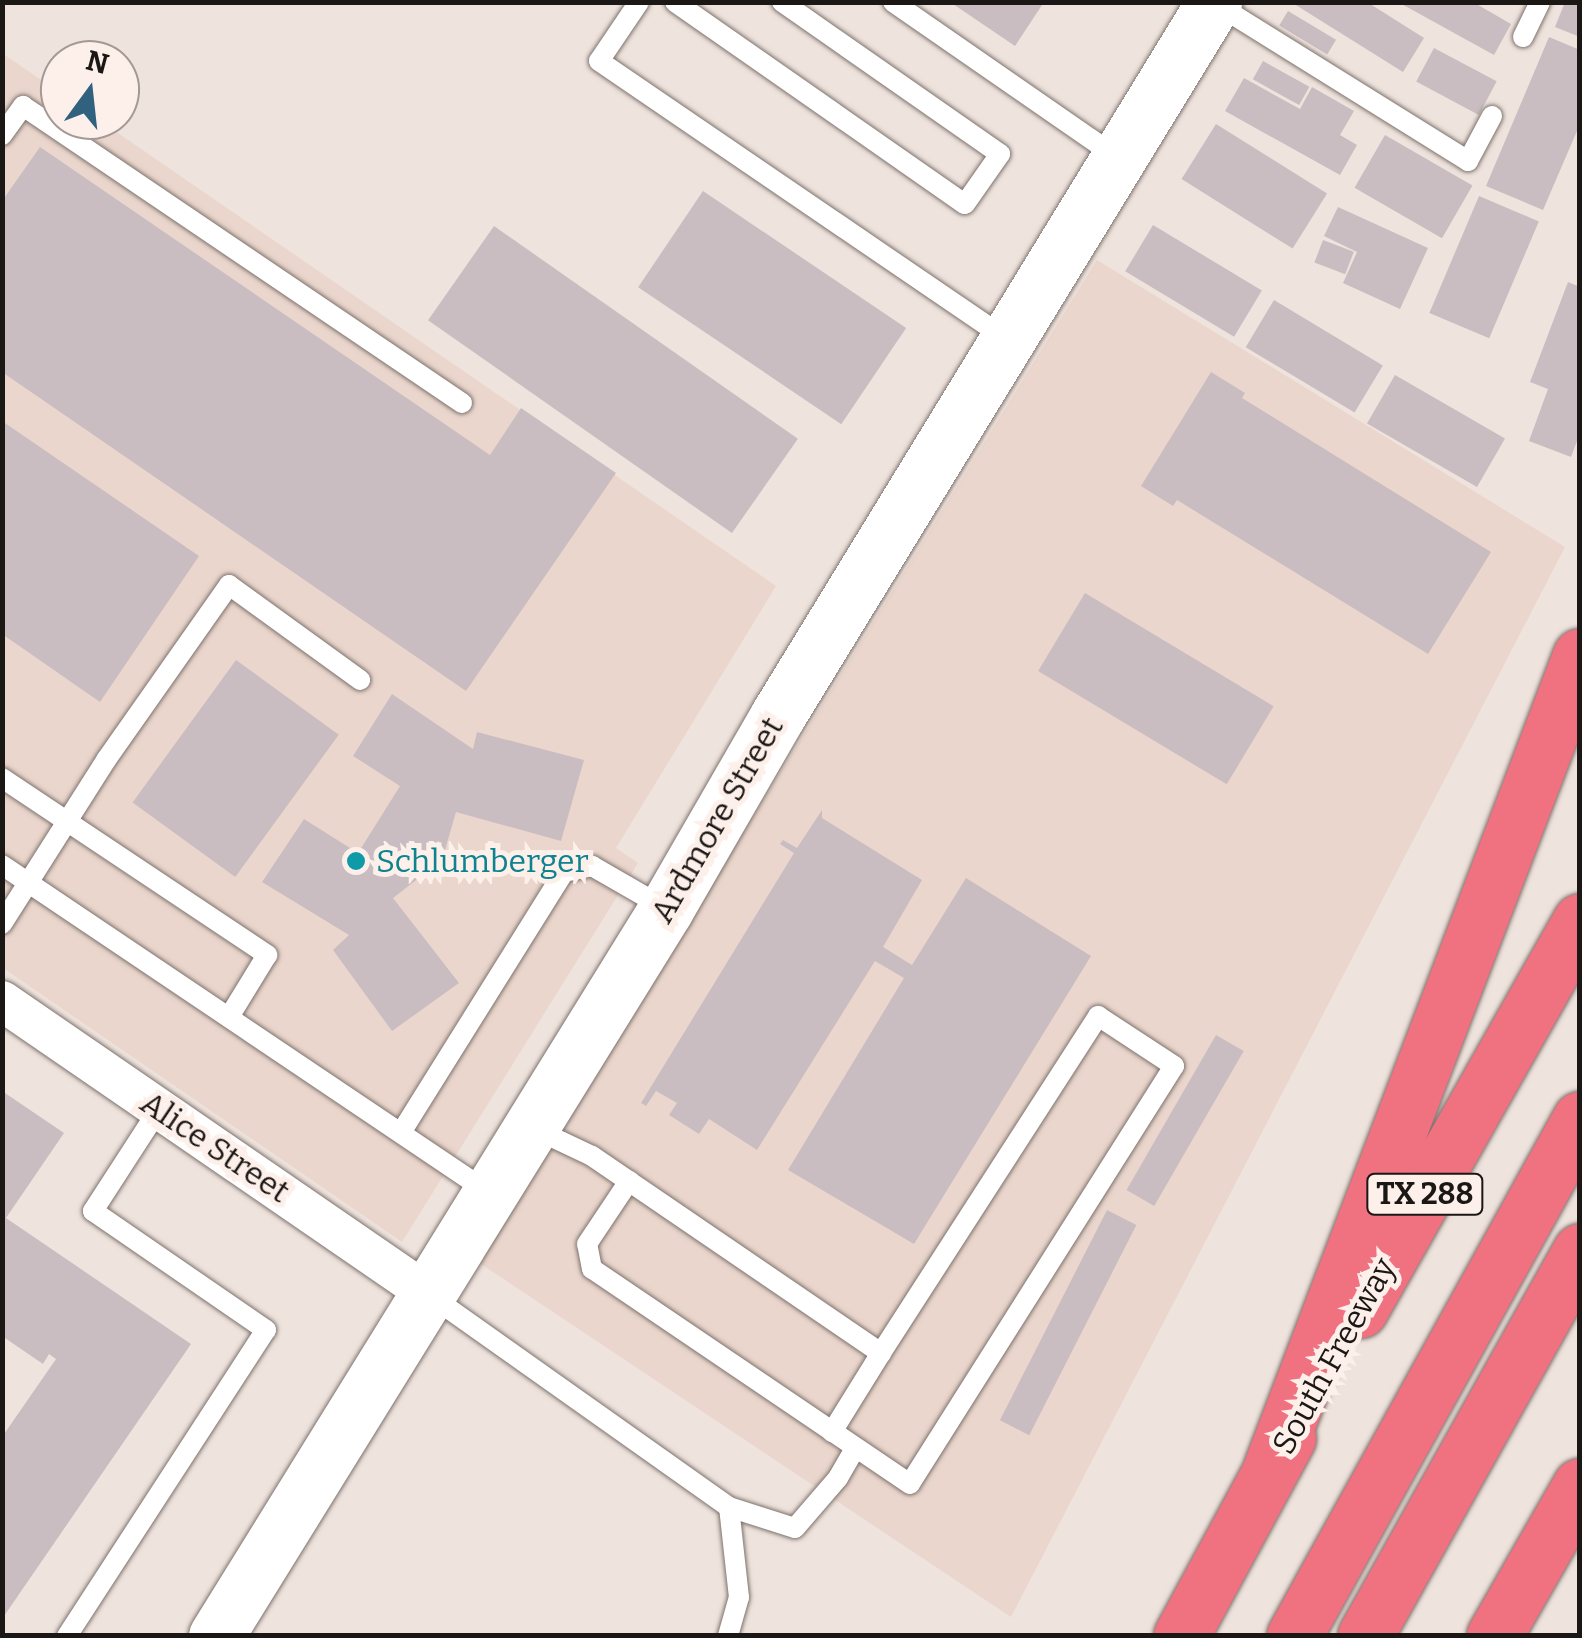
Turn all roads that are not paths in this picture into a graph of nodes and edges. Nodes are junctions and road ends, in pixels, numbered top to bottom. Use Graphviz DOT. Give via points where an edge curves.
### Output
graph roads {
  1 [pos="639,2"];
  2 [pos="675,2"];
  3 [pos="782,2"];
  4 [pos="894,2"];
  5 [pos="1214,2"];
  6 [pos="1540,2"];
  7 [pos="1523,37"];
  8 [pos="1492,116"];
  9 [pos="2,135"];
  10 [pos="1118,158"];
  11 [pos="1008,340"];
  12 [pos="462,403"];
  13 [pos="1580,656"];
  14 [pos="360,680"];
  15 [pos="2,778"];
  16 [pos="66,820"];
  17 [pos="2,865"];
  18 [pos="27,882"];
  19 [pos="666,908"];
  20 [pos="1580,921"];
  21 [pos="2,924"];
  22 [pos="2,1001"];
  23 [pos="229,1017"];
  24 [pos="158,1108"];
  25 [pos="1580,1120"];
  26 [pos="528,1126"];
  27 [pos="402,1131"];
  28 [pos="629,1181"];
  29 [pos="488,1192"];
  30 [pos="1580,1250"];
  31 [pos="426,1293"];
  32 [pos="881,1353"];
  33 [pos="832,1432"];
  34 [pos="856,1448"];
  35 [pos="1271,1467"];
  36 [pos="1580,1486"];
  37 [pos="729,1507"];
  38 [pos="1580,1507"];
  39 [pos="1504,1618"];
  40 [pos="67,1636"];
  41 [pos="216,1636"];
  42 [pos="728,1636"];
  43 [pos="1181,1636"];
  44 [pos="1294,1636"];
  45 [pos="1365,1636"];
  1 -- 11 [label="lane" via="599,61"];
  2 -- 3 [label="lane" via="965,204 1000,154"];
  4 -- 10 [label="lane"];
  5 -- 8 [label="lane" via="1468,161"];
  5 -- 10 [label="street, Ardmore Street"];
  6 -- 7 [label="lane"];
  9 -- 12 [label="lane" via="22,106"];
  10 -- 11 [label="street, Ardmore Street"];
  11 -- 19 [label="street, Ardmore Street"];
  13 -- 35 [label="highway"];
  14 -- 16 [label="lane" via="229,586"];
  15 -- 16 [label="lane"];
  16 -- 18 [label="lane"];
  16 -- 23 [label="lane" via="267,955"];
  17 -- 18 [label="lane"];
  18 -- 21 [label="lane"];
  18 -- 23 [label="lane"];
  19 -- 26 [label="street, Ardmore Street"];
  19 -- 27 [label="lane" via="592,866 564,872"];
  20 -- 35 [label="highway, South Freeway / TX 288"];
  22 -- 24 [label="street, Alice Street"];
  23 -- 27 [label="lane"];
  24 -- 31 [label="street, Alice Street"];
  24 -- 40 [label="lane" via="93,1211 266,1330"];
  25 -- 44 [label="highway"];
  26 -- 28 [label="lane"];
  26 -- 29 [label="street, Ardmore Street"];
  27 -- 29 [label="lane"];
  28 -- 32 [label="lane"];
  28 -- 33 [label="lane" via="587,1244 592,1269"];
  29 -- 31 [label="street, Ardmore Street"];
  30 -- 45 [label="highway"];
  31 -- 37 [label="lane"];
  31 -- 41 [label="street, Ardmore Street"];
  32 -- 33 [label="lane"];
  32 -- 34 [label="lane" via="1098,1016 1174,1066 910,1484"];
  33 -- 34 [label="lane"];
  34 -- 37 [label="lane" via="795,1528"];
  35 -- 43 [label="highway, South Freeway / TX 288"];
  36 -- 39 [label="highway"];
  37 -- 42 [label="lane" via="738,1597"];
  38 -- 39 [label="highway"];
}
